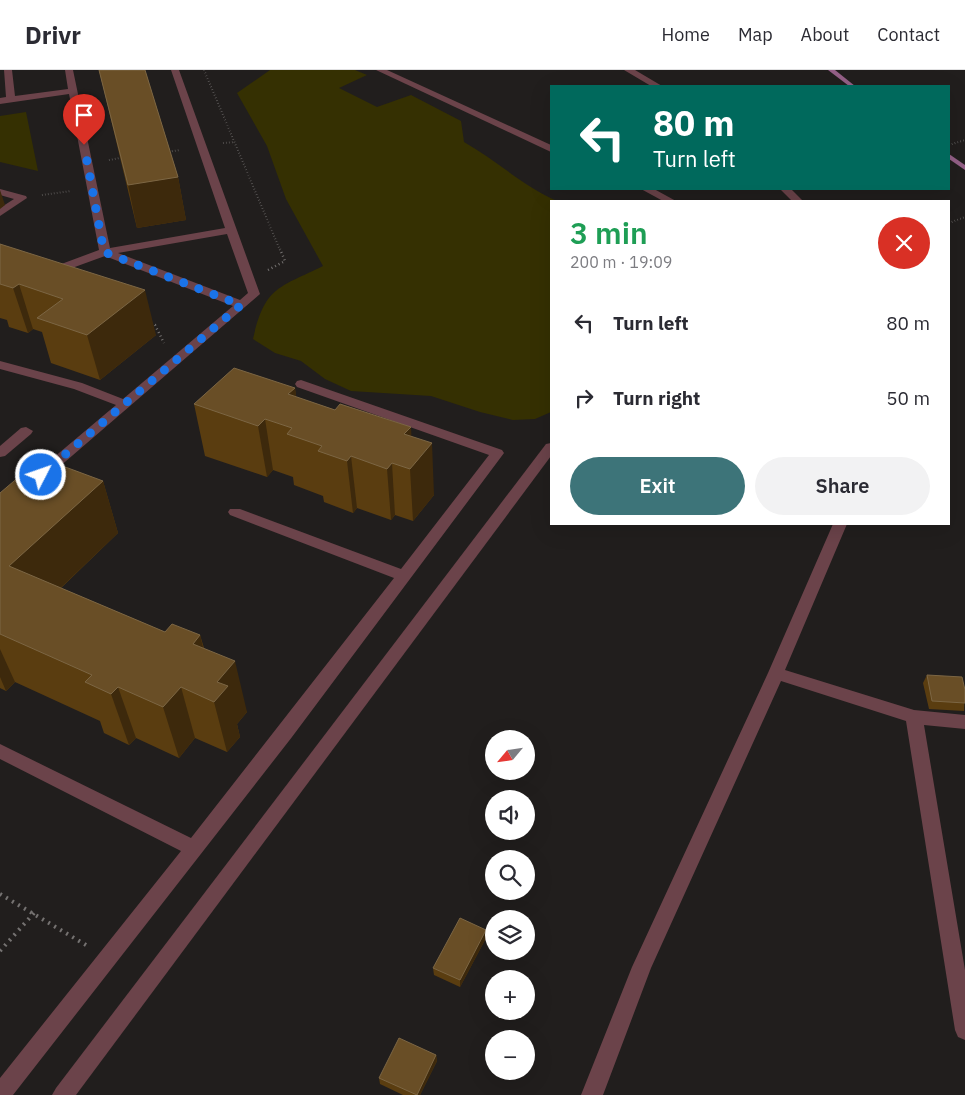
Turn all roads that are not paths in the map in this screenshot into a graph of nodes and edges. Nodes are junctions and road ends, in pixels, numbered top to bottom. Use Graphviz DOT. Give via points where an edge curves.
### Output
graph roads {
  1 [pos="8,70"];
  2 [pos="69,70"];
  3 [pos="175,70"];
  4 [pos="380,70"];
  5 [pos="628,70"];
  6 [pos="655,85"];
  7 [pos="73,91"];
  8 [pos="11,99"];
  9 [pos="0,101"];
  10 [pos="550,149"];
  11 [pos="654,190"];
  12 [pos="785,190"];
  13 [pos="0,192"];
  14 [pos="669,200"];
  15 [pos="797,200"];
  16 [pos="0,213"];
  17 [pos="231,230"];
  18 [pos="104,252"];
  19 [pos="38,266"];
  20 [pos="241,305"];
  21 [pos="0,366"];
  22 [pos="301,384"];
  23 [pos="123,403"];
  24 [pos="26,431"];
  25 [pos="550,448"];
  26 [pos="0,453"];
  27 [pos="29,485"];
  28 [pos="235,512"];
  29 [pos="840,525"];
  30 [pos="404,576"];
  31 [pos="776,674"];
  32 [pos="914,717"];
  33 [pos="965,722"];
  34 [pos="0,751"];
  35 [pos="195,849"];
  36 [pos="965,1030"];
  37 [pos="0,1095"];
  38 [pos="64,1095"];
  39 [pos="592,1095"];
  1 -- 8 [label="lane"];
  2 -- 7 [label="lane"];
  3 -- 17 [label="lane"];
  4 -- 10 [label="lane"];
  5 -- 6 [label="lane"];
  7 -- 8 [label="lane"];
  7 -- 18 [label="lane"];
  8 -- 9 [label="lane"];
  11 -- 14 [label="lane"];
  12 -- 15 [label="lane"];
  13 -- 16 [label="lane" via="22,198"];
  17 -- 18 [label="lane"];
  17 -- 20 [label="lane" via="254,294"];
  18 -- 19 [label="lane" via="57,270"];
  18 -- 20 [label="lane"];
  20 -- 23 [label="lane"];
  21 -- 23 [label="lane" via="78,386"];
  22 -- 30 [label="lane" via="497,452"];
  23 -- 27 [label="lane"];
  24 -- 26 [label="lane"];
  25 -- 38 [label="lane"];
  28 -- 30 [label="lane"];
  29 -- 31 [label="lane"];
  30 -- 35 [label="lane"];
  31 -- 32 [label="lane"];
  31 -- 39 [label="lane" via="642,967"];
  32 -- 33 [label="lane"];
  32 -- 36 [label="lane"];
  34 -- 35 [label="lane"];
  35 -- 37 [label="lane"];
}
